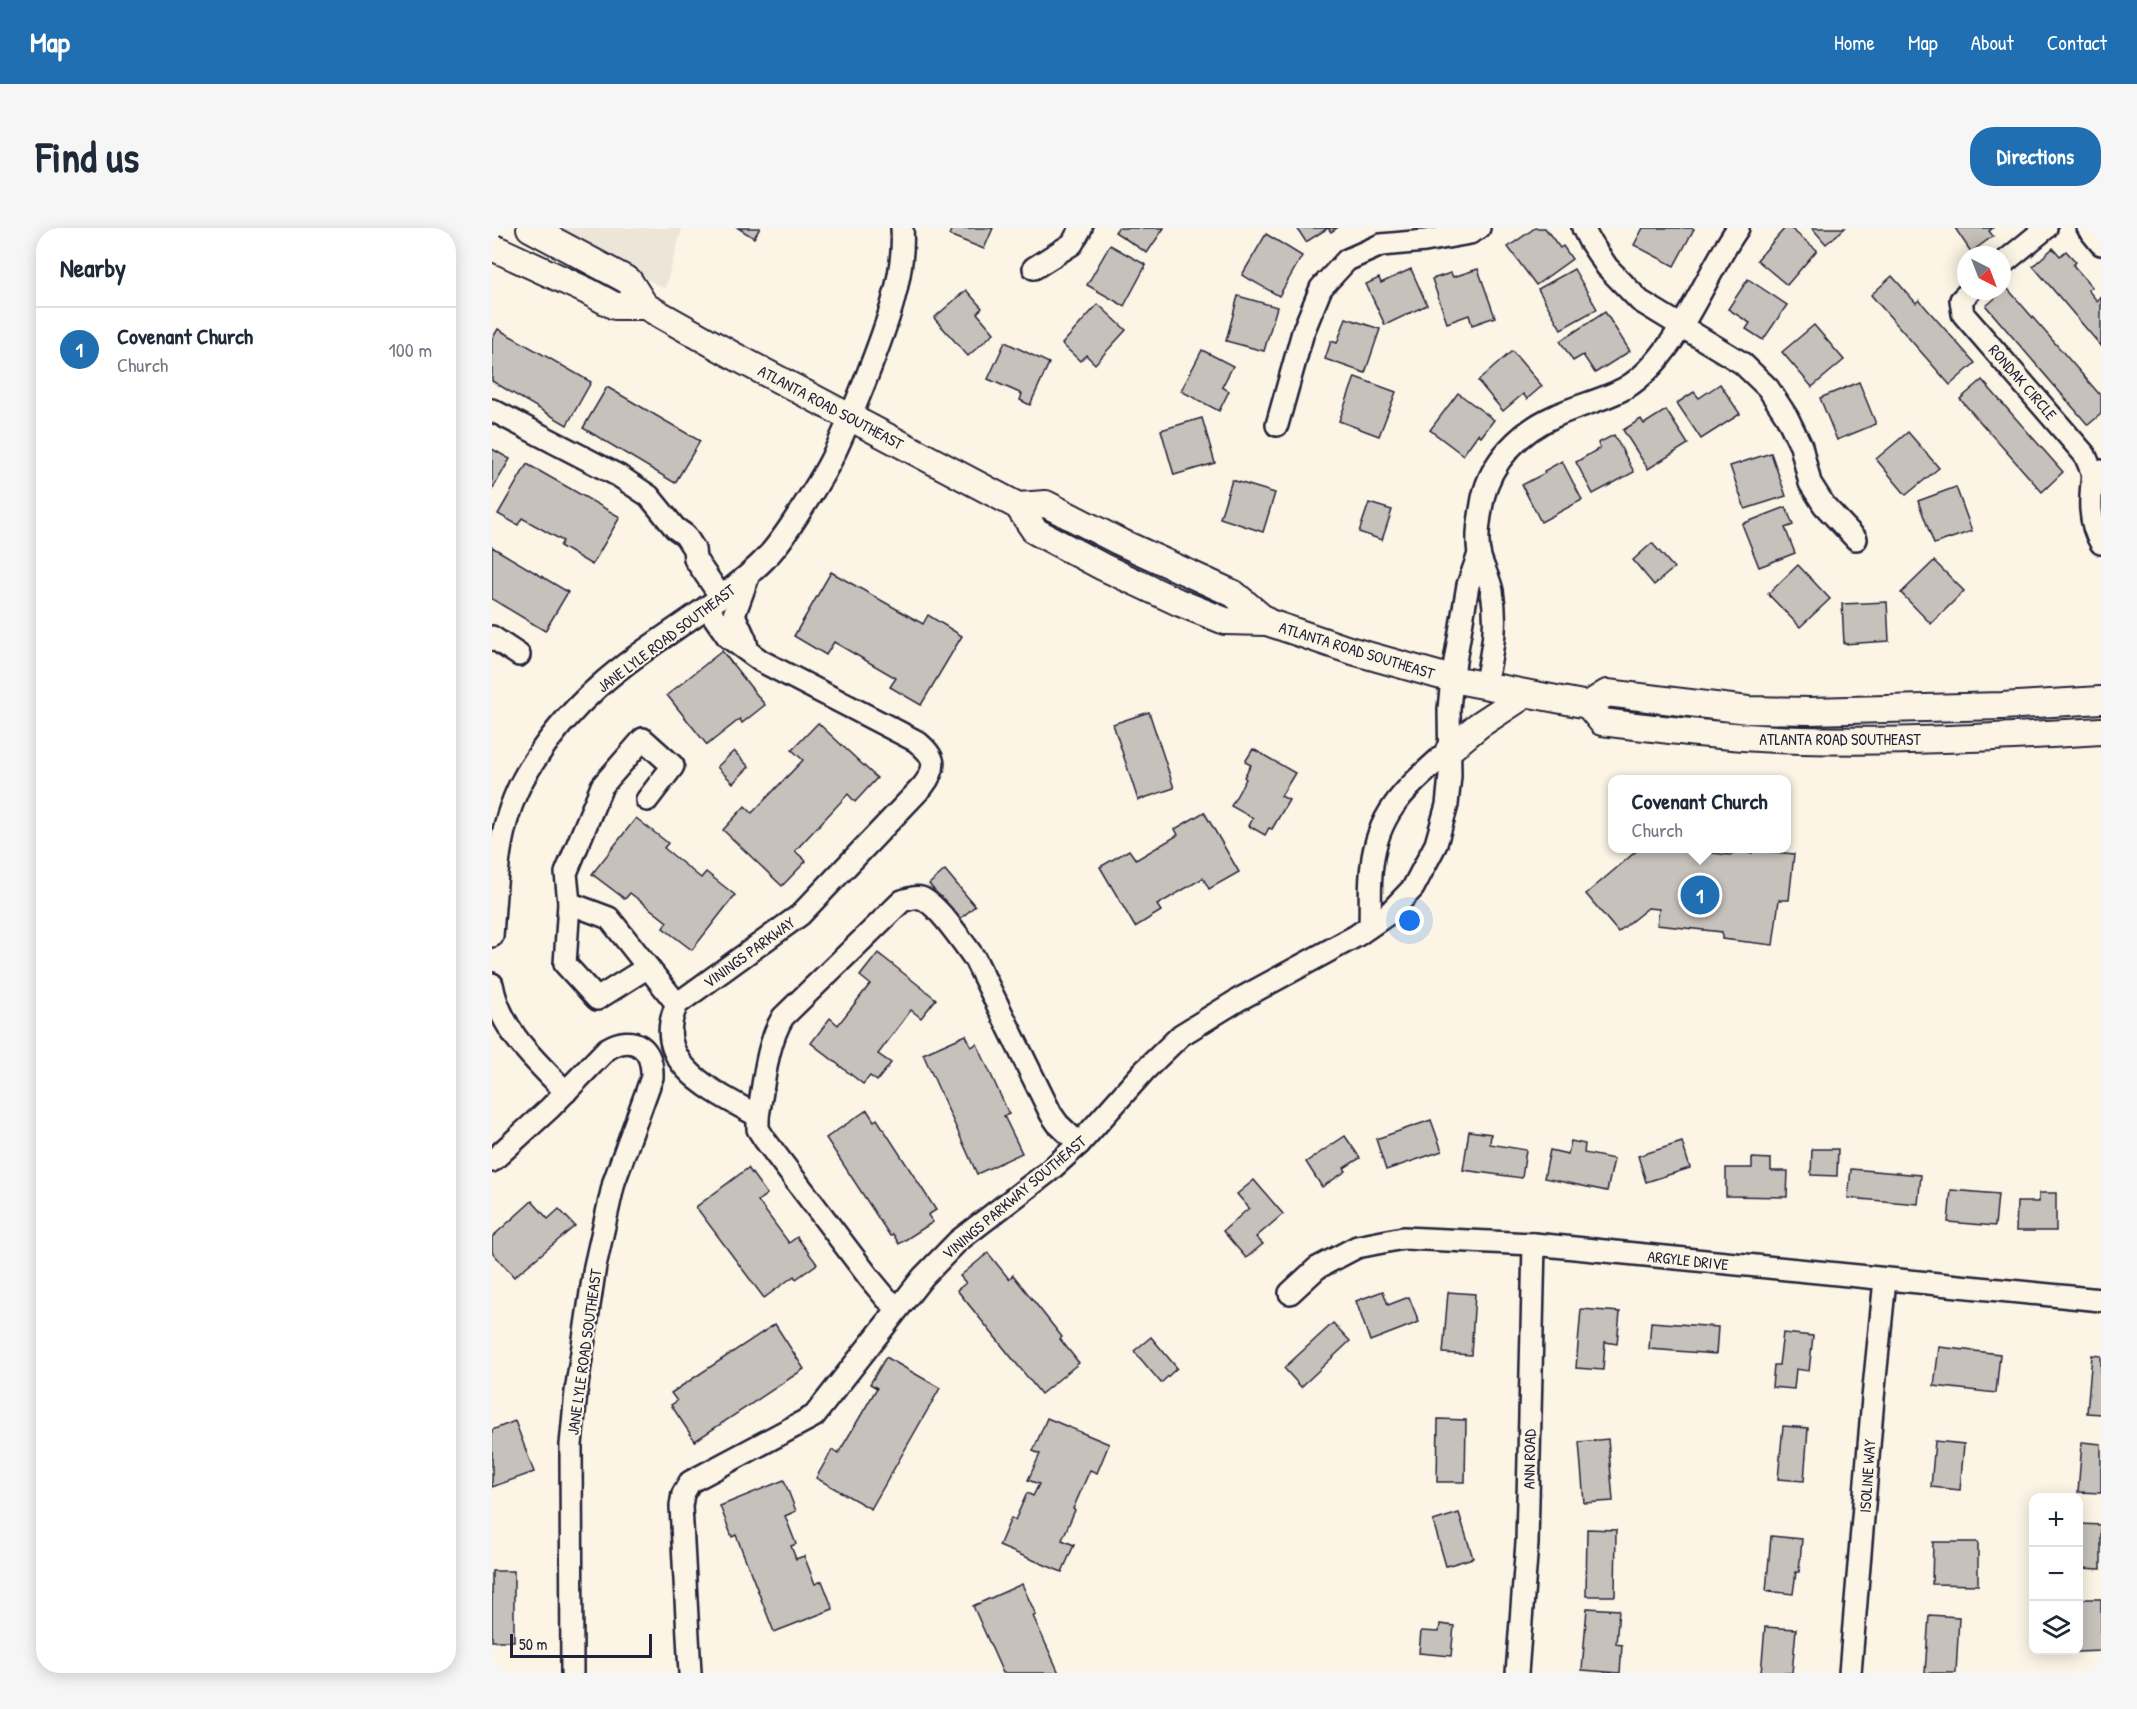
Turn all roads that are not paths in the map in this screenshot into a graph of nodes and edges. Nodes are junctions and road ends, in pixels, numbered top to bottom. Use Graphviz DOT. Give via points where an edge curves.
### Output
graph roads {
  1 [pos="530,228"];
  2 [pos="902,228"];
  3 [pos="1081,228"];
  4 [pos="1479,228"];
  5 [pos="1583,228"];
  6 [pos="1738,228"];
  7 [pos="2046,228"];
  8 [pos="2088,228"];
  9 [pos="2101,244"];
  10 [pos="492,247"];
  11 [pos="2011,257"];
  12 [pos="1034,268"];
  13 [pos="1961,300"];
  14 [pos="645,306"];
  15 [pos="1681,326"];
  16 [pos="492,410"];
  17 [pos="850,417"];
  18 [pos="1277,425"];
  19 [pos="2097,473"];
  20 [pos="1856,539"];
  21 [pos="2101,543"];
  22 [pos="1479,554"];
  23 [pos="749,574"];
  24 [pos="714,602"];
  25 [pos="492,638"];
  26 [pos="748,651"];
  27 [pos="519,655"];
  28 [pos="1452,679"];
  29 [pos="1485,686"];
  30 [pos="1526,694"];
  31 [pos="2101,700"];
  32 [pos="1588,705"];
  33 [pos="2101,731"];
  34 [pos="1449,750"];
  35 [pos="647,800"];
  36 [pos="569,903"];
  37 [pos="1370,925"];
  38 [pos="492,936"];
  39 [pos="648,967"];
  40 [pos="492,984"];
  41 [pos="677,1004"];
  42 [pos="566,1092"];
  43 [pos="758,1116"];
  44 [pos="1079,1144"];
  45 [pos="492,1161"];
  46 [pos="1534,1244"];
  47 [pos="1886,1280"];
  48 [pos="1290,1293"];
  49 [pos="2101,1300"];
  50 [pos="897,1307"];
  51 [pos="572,1673"];
  52 [pos="690,1673"];
  53 [pos="1517,1673"];
  54 [pos="1850,1673"];
  1 -- 14 [label="main road, ATLANTA ROAD SOUTHEAST" via="629,281"];
  2 -- 17 [label="street, JANE LYLE ROAD SOUTHEAST" via="902,260 896,290"];
  3 -- 12 [label="street" via="1072,244"];
  4 -- 18 [label="street" via="1425,241 1381,245 1347,260 1320,288 1303,332"];
  5 -- 15 [label="street" via="1607,267 1640,301"];
  6 -- 15 [label="street"];
  7 -- 11 [label="street"];
  8 -- 9 [label="street"];
  10 -- 14 [label="main road, ATLANTA ROAD SOUTHEAST" via="615,306"];
  13 -- 19 [label="street, RONDAK CIRCLE" via="1963,314"];
  14 -- 17 [label="main road, ATLANTA ROAD SOUTHEAST"];
  15 -- 20 [label="street" via="1742,363 1768,388 1801,446 1810,483 1824,505"];
  15 -- 22 [label="street" via="1660,358 1627,387 1554,416 1513,444 1492,472 1484,497"];
  16 -- 24 [label="street, VININGS PARKWAY" via="627,481 654,501 694,549"];
  17 -- 23 [label="street, JANE LYLE ROAD SOUTHEAST" via="833,457 788,530"];
  17 -- 28 [label="main road, ATLANTA ROAD SOUTHEAST" via="1018,506 1035,531 1142,586 1225,621 1268,622"];
  19 -- 21 [label="street, RONDAK CIRCLE" via="2089,503"];
  22 -- 28 [label="street, VININGS PARKWAY SOUTHEAST" via="1468,585"];
  22 -- 29 [label="street" via="1492,590 1495,633"];
  23 -- 24 [label="street, JANE LYLE ROAD SOUTHEAST"];
  23 -- 26 [label="street" via="734,615"];
  24 -- 26 [label="street, VININGS PARKWAY" via="728,637"];
  24 -- 38 [label="street, JANE LYLE ROAD SOUTHEAST" via="598,687 559,728 526,775 504,828"];
  25 -- 27 [label="street"];
  26 -- 41 [label="street, VININGS PARKWAY" via="777,670 916,741 933,760 933,772 800,915"];
  28 -- 29 [label="main road, ATLANTA ROAD SOUTHEAST"];
  28 -- 34 [label="street, VININGS PARKWAY SOUTHEAST"];
  29 -- 30 [label="main road, ATLANTA ROAD SOUTHEAST"];
  30 -- 32 [label="main road, ATLANTA ROAD SOUTHEAST"];
  30 -- 34 [label="main road"];
  31 -- 32 [label="main road, ATLANTA ROAD SOUTHEAST" via="1810,711 1748,710 1607,693"];
  32 -- 33 [label="main road, ATLANTA ROAD SOUTHEAST" via="1602,722 1750,738 1865,741"];
  34 -- 37 [label="street, VININGS PARKWAY SOUTHEAST" via="1447,804 1429,859 1401,902"];
  34 -- 37 [label="street" via="1396,801 1383,820 1371,867"];
  35 -- 36 [label="street" via="673,766 644,739 602,786 566,873"];
  36 -- 39 [label="street" via="609,918"];
  36 -- 39 [label="street" via="565,964 597,999"];
  37 -- 44 [label="street, VININGS PARKWAY SOUTHEAST" via="1181,1035"];
  39 -- 41 [label="street"];
  40 -- 42 [label="street" via="497,1005 513,1035"];
  41 -- 43 [label="street" via="670,1030 672,1048 681,1063 706,1086"];
  42 -- 45 [label="street"];
  42 -- 51 [label="street, JANE LYLE ROAD SOUTHEAST" via="607,1049 622,1043 639,1044 649,1059 652,1077 614,1182 576,1392 571,1445"];
  43 -- 44 [label="street" via="772,1041 783,1017 891,909 915,897 926,900 935,909 975,959 1052,1114"];
  43 -- 50 [label="street" via="758,1129 765,1140 878,1289"];
  44 -- 50 [label="street, VININGS PARKWAY SOUTHEAST" via="958,1241"];
  46 -- 47 [label="street, ARGYLE DRIVE"];
  46 -- 48 [label="street, ARGYLE DRIVE" via="1403,1238 1357,1247 1317,1268"];
  46 -- 53 [label="street, ANN ROAD" via="1527,1543"];
  47 -- 49 [label="street, ARGYLE DRIVE"];
  47 -- 54 [label="street, ISOLINE WAY"];
  50 -- 52 [label="street, VININGS PARKWAY SOUTHEAST" via="814,1416 695,1478 686,1488 681,1506"];
}
